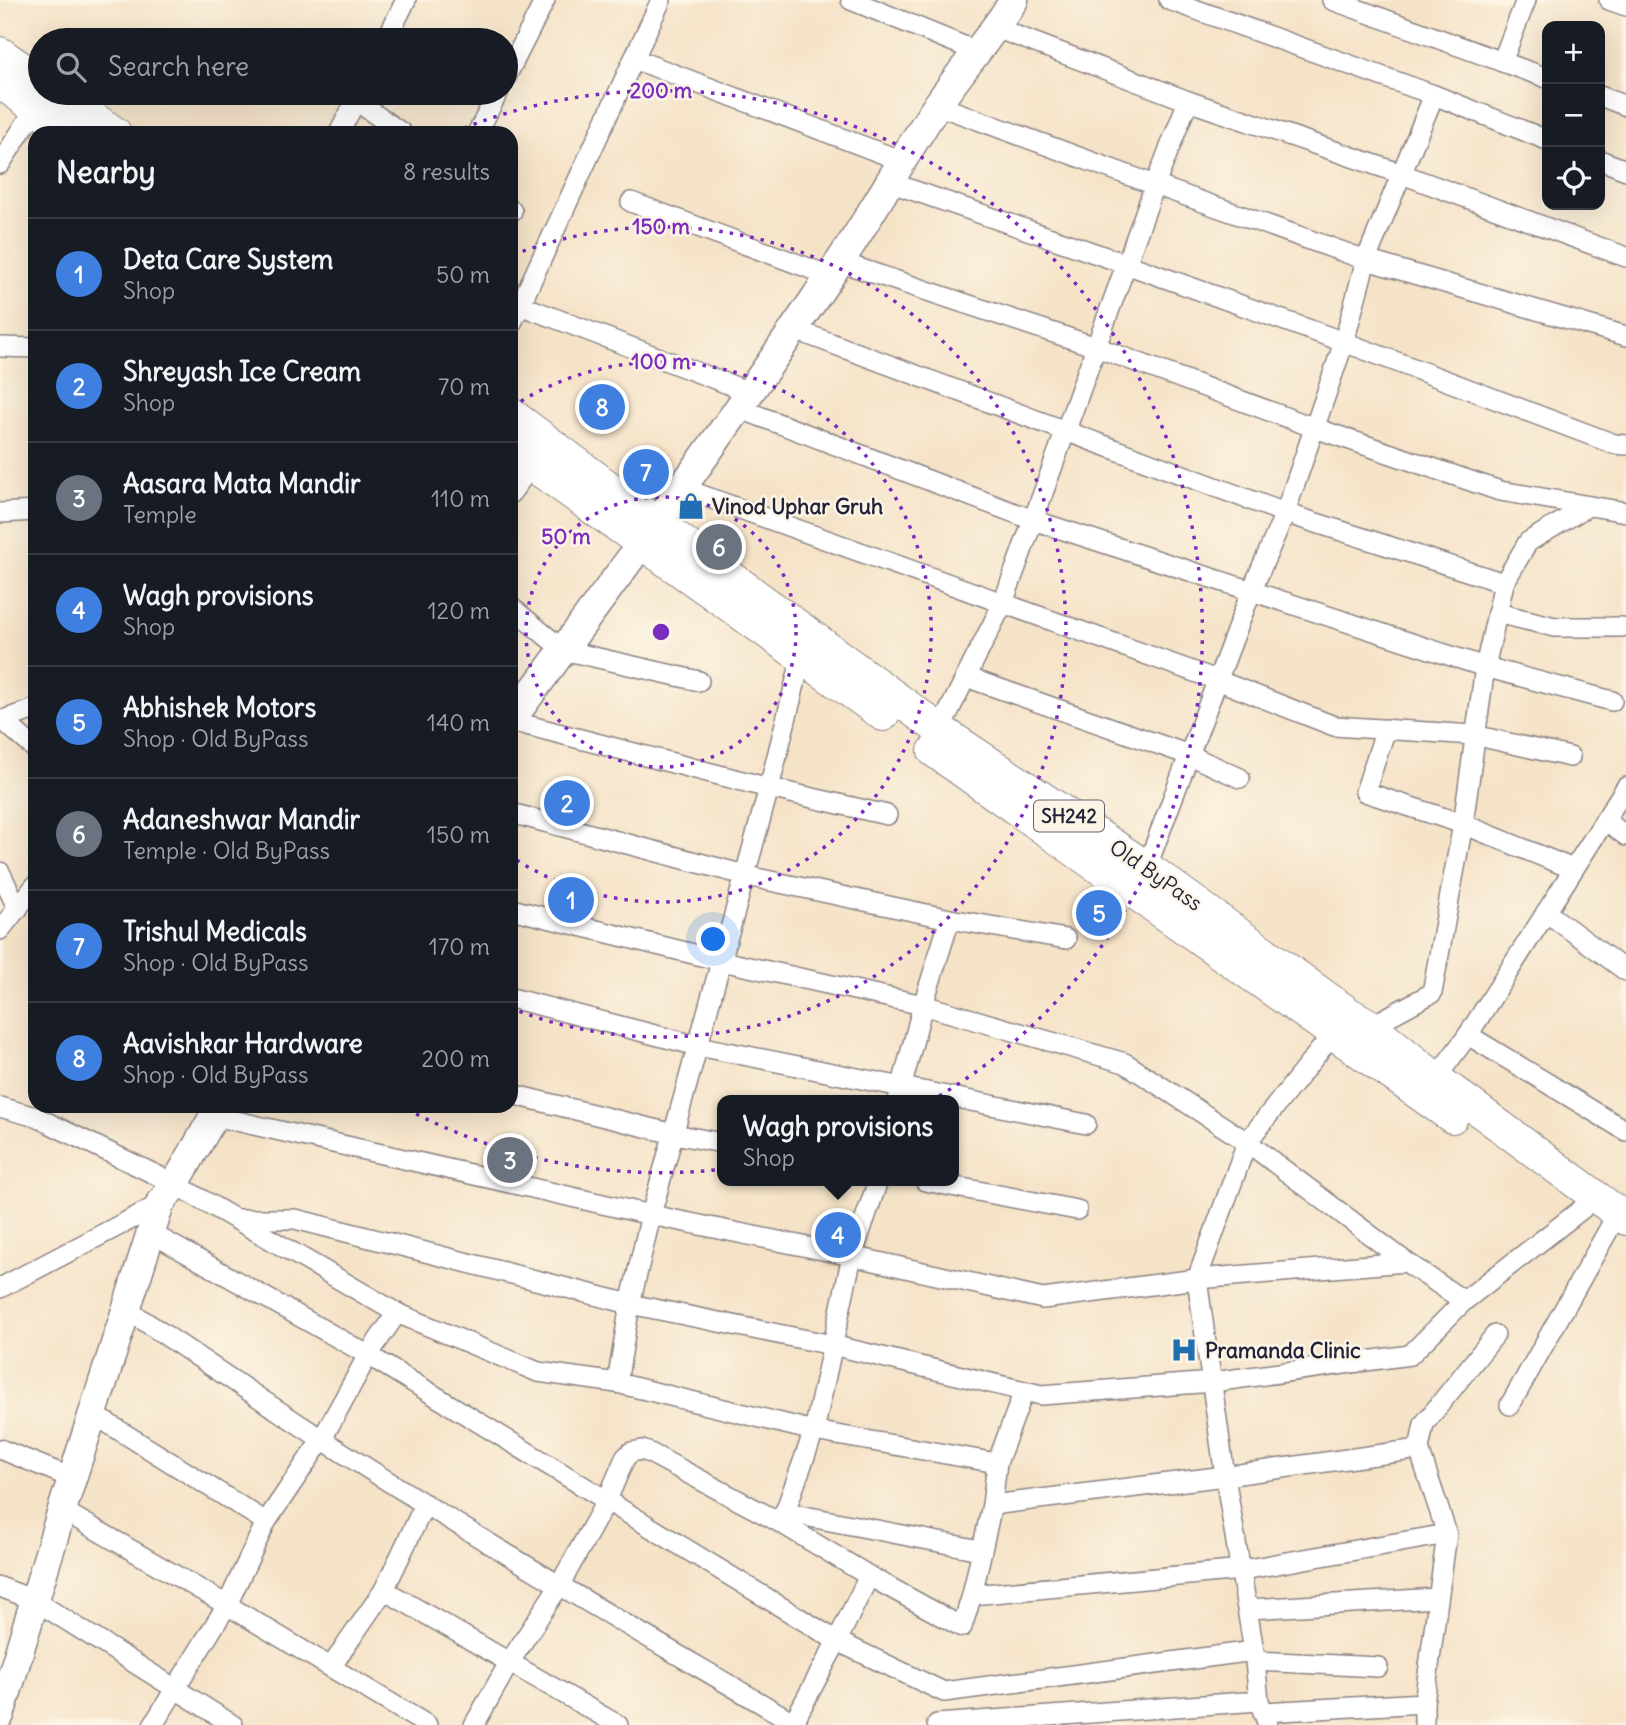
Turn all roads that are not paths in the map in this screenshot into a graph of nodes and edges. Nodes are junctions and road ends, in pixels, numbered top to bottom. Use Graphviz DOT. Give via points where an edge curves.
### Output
graph roads {
  1 [pos="406,0"];
  2 [pos="545,0"];
  3 [pos="661,0"];
  4 [pos="851,0"];
  5 [pos="1014,0"];
  6 [pos="1169,0"];
  7 [pos="1332,0"];
  8 [pos="1526,0"];
  9 [pos="1609,0"];
  10 [pos="1626,6"];
  11 [pos="392,28"];
  12 [pos="996,28"];
  13 [pos="978,52"];
  14 [pos="0,53"];
  15 [pos="518,53"];
  16 [pos="634,59"];
  17 [pos="1502,62"];
  18 [pos="1542,76"];
  19 [pos="28,79"];
  20 [pos="0,82"];
  21 [pos="28,89"];
  22 [pos="1434,95"];
  23 [pos="1605,98"];
  24 [pos="1188,101"];
  25 [pos="38,105"];
  26 [pos="52,105"];
  27 [pos="65,105"];
  28 [pos="354,105"];
  29 [pos="368,105"];
  30 [pos="492,105"];
  31 [pos="937,105"];
  32 [pos="1626,106"];
  33 [pos="66,126"];
  34 [pos="102,126"];
  35 [pos="343,126"];
  36 [pos="393,126"];
  37 [pos="481,126"];
  38 [pos="1542,138"];
  39 [pos="1,160"];
  40 [pos="1605,162"];
  41 [pos="1626,170"];
  42 [pos="895,172"];
  43 [pos="1402,174"];
  44 [pos="1155,185"];
  45 [pos="631,202"];
  46 [pos="1626,257"];
  47 [pos="1366,260"];
  48 [pos="1126,264"];
  49 [pos="835,269"];
  50 [pos="520,305"];
  51 [pos="518,309"];
  52 [pos="793,329"];
  53 [pos="1626,336"];
  54 [pos="1344,342"];
  55 [pos="0,347"];
  56 [pos="1096,347"];
  57 [pos="28,348"];
  58 [pos="743,400"];
  59 [pos="518,420"];
  60 [pos="1315,428"];
  61 [pos="1065,432"];
  62 [pos="1626,445"];
  63 [pos="522,457"];
  64 [pos="682,488"];
  65 [pos="1588,506"];
  66 [pos="28,511"];
  67 [pos="1626,512"];
  68 [pos="0,513"];
  69 [pos="1285,513"];
  70 [pos="1033,520"];
  71 [pos="650,534"];
  72 [pos="1504,583"];
  73 [pos="1251,592"];
  74 [pos="1003,603"];
  75 [pos="518,613"];
  76 [pos="1497,613"];
  77 [pos="1622,627"];
  78 [pos="805,645"];
  79 [pos="563,650"];
  80 [pos="1485,667"];
  81 [pos="966,677"];
  82 [pos="1217,680"];
  83 [pos="699,681"];
  84 [pos="1612,701"];
  85 [pos="28,711"];
  86 [pos="518,711"];
  87 [pos="1,721"];
  88 [pos="518,723"];
  89 [pos="1386,729"];
  90 [pos="1475,735"];
  91 [pos="935,738"];
  92 [pos="28,743"];
  93 [pos="1189,755"];
  94 [pos="1570,757"];
  95 [pos="1240,778"];
  96 [pos="1626,787"];
  97 [pos="769,788"];
  98 [pos="518,815"];
  99 [pos="887,815"];
  100 [pos="1605,820"];
  101 [pos="1463,824"];
  102 [pos="1626,835"];
  103 [pos="1573,869"];
  104 [pos="0,872"];
  105 [pos="745,875"];
  106 [pos="1141,881"];
  107 [pos="28,895"];
  108 [pos="18,909"];
  109 [pos="518,911"];
  110 [pos="1546,912"];
  111 [pos="950,919"];
  112 [pos="0,930"];
  113 [pos="1066,939"];
  114 [pos="722,961"];
  115 [pos="1626,971"];
  116 [pos="518,1000"];
  117 [pos="923,1005"];
  118 [pos="1351,1029"];
  119 [pos="1468,1035"];
  120 [pos="698,1046"];
  121 [pos="1429,1087"];
  122 [pos="899,1094"];
  123 [pos="518,1096"];
  124 [pos="959,1104"];
  125 [pos="0,1107"];
  126 [pos="28,1110"];
  127 [pos="42,1113"];
  128 [pos="217,1113"];
  129 [pos="226,1113"];
  130 [pos="1086,1124"];
  131 [pos="1626,1131"];
  132 [pos="674,1134"];
  133 [pos="717,1142"];
  134 [pos="1247,1142"];
  135 [pos="876,1186"];
  136 [pos="951,1186"];
  137 [pos="167,1194"];
  138 [pos="1077,1210"];
  139 [pos="651,1215"];
  140 [pos="1609,1218"];
  141 [pos="236,1219"];
  142 [pos="151,1233"];
  143 [pos="852,1256"];
  144 [pos="1406,1262"];
  145 [pos="1197,1279"];
  146 [pos="0,1288"];
  147 [pos="1464,1301"];
  148 [pos="629,1304"];
  149 [pos="126,1309"];
  150 [pos="397,1313"];
  151 [pos="1495,1335"];
  152 [pos="832,1345"];
  153 [pos="368,1355"];
  154 [pos="1213,1382"];
  155 [pos="617,1383"];
  156 [pos="1024,1391"];
  157 [pos="1510,1405"];
  158 [pos="93,1414"];
  159 [pos="814,1431"];
  160 [pos="322,1439"];
  161 [pos="0,1449"];
  162 [pos="1419,1449"];
  163 [pos="997,1463"];
  164 [pos="1225,1476"];
  165 [pos="72,1478"];
  166 [pos="607,1500"];
  167 [pos="425,1504"];
  168 [pos="992,1505"];
  169 [pos="62,1510"];
  170 [pos="783,1518"];
  171 [pos="266,1522"];
  172 [pos="1447,1534"];
  173 [pos="980,1550"];
  174 [pos="1242,1570"];
  175 [pos="869,1576"];
  176 [pos="559,1586"];
  177 [pos="0,1587"];
  178 [pos="384,1590"];
  179 [pos="972,1595"];
  180 [pos="1438,1598"];
  181 [pos="34,1600"];
  182 [pos="227,1605"];
  183 [pos="1248,1609"];
  184 [pos="837,1641"];
  185 [pos="1254,1656"];
  186 [pos="509,1662"];
  187 [pos="331,1667"];
  188 [pos="1378,1667"];
  189 [pos="176,1690"];
  190 [pos="944,1692"];
  191 [pos="1424,1703"];
  192 [pos="0,1713"];
  193 [pos="1263,1713"];
  194 [pos="795,1724"];
  195 [pos="937,1724"];
  196 [pos="153,1725"];
  197 [pos="233,1725"];
  198 [pos="427,1725"];
  199 [pos="474,1725"];
  200 [pos="618,1725"];
  201 [pos="1423,1725"];
  1 -- 11 [label="street"];
  2 -- 15 [label="street"];
  3 -- 16 [label="street"];
  4 -- 13 [label="street"];
  5 -- 12 [label="main road"];
  6 -- 22 [label="street"];
  7 -- 17 [label="street"];
  8 -- 17 [label="street"];
  9 -- 10 [label="street"];
  12 -- 13 [label="main road"];
  12 -- 24 [label="street"];
  13 -- 31 [label="main road"];
  14 -- 19 [label="main road"];
  16 -- 42 [label="street"];
  16 -- 50 [label="street"];
  17 -- 18 [label="street"];
  20 -- 21 [label="main road"];
  22 -- 38 [label="street"];
  22 -- 43 [label="street"];
  23 -- 32 [label="street"];
  24 -- 43 [label="street"];
  24 -- 44 [label="street"];
  25 -- 39 [label="street"];
  26 -- 33 [label="main road"];
  27 -- 34 [label="main road"];
  28 -- 35 [label="street"];
  29 -- 36 [label="street"];
  30 -- 37 [label="street"];
  31 -- 42 [label="main road"];
  31 -- 44 [label="street"];
  40 -- 41 [label="street"];
  42 -- 48 [label="street"];
  42 -- 49 [label="main road"];
  43 -- 46 [label="street"];
  43 -- 47 [label="street"];
  44 -- 47 [label="street"];
  44 -- 48 [label="street"];
  45 -- 49 [label="street"];
  47 -- 53 [label="street"];
  47 -- 54 [label="street"];
  48 -- 54 [label="street"];
  48 -- 56 [label="street"];
  49 -- 52 [label="main road"];
  49 -- 56 [label="street"];
  50 -- 51 [label="street"];
  50 -- 58 [label="street"];
  52 -- 58 [label="main road"];
  52 -- 61 [label="street"];
  54 -- 60 [label="street"];
  54 -- 62 [label="street"];
  55 -- 57 [label="street"];
  56 -- 60 [label="street"];
  56 -- 61 [label="street"];
  58 -- 64 [label="main road"];
  58 -- 70 [label="street"];
  59 -- 71 [label="main road, Old ByPass / SH242"];
  60 -- 65 [label="street" via="1500,491"];
  60 -- 69 [label="street"];
  61 -- 69 [label="street"];
  61 -- 70 [label="street"];
  63 -- 71 [label="main road, Old ByPass / SH242"];
  64 -- 71 [label="main road"];
  64 -- 74 [label="street"];
  65 -- 67 [label="street"];
  65 -- 72 [label="street" via="1528,542"];
  66 -- 68 [label="street"];
  69 -- 72 [label="street"];
  69 -- 73 [label="street"];
  70 -- 73 [label="street"];
  70 -- 74 [label="street"];
  71 -- 78 [label="main road, Old ByPass / SH242"];
  71 -- 79 [label="main road"];
  72 -- 76 [label="street"];
  73 -- 80 [label="street"];
  73 -- 82 [label="street"];
  74 -- 81 [label="street"];
  74 -- 82 [label="street"];
  75 -- 79 [label="street"];
  76 -- 77 [label="street" via="1555,627"];
  76 -- 80 [label="street"];
  78 -- 91 [label="main road, Old ByPass / SH242"];
  78 -- 97 [label="street"];
  79 -- 83 [label="street"];
  79 -- 86 [label="main road"];
  80 -- 84 [label="street"];
  80 -- 90 [label="street"];
  81 -- 91 [label="street"];
  81 -- 93 [label="street"];
  82 -- 89 [label="street" via="1334,726"];
  82 -- 93 [label="street"];
  85 -- 87 [label="street"];
  87 -- 92 [label="street"];
  88 -- 97 [label="street"];
  89 -- 90 [label="street"];
  89 -- 101 [label="street" via="1365,793"];
  90 -- 94 [label="street"];
  90 -- 101 [label="street"];
  91 -- 106 [label="main road, Old ByPass / SH242"];
  93 -- 95 [label="street"];
  93 -- 106 [label="street"];
  96 -- 100 [label="street"];
  97 -- 99 [label="street"];
  97 -- 105 [label="street"];
  98 -- 105 [label="street"];
  100 -- 102 [label="street"];
  100 -- 103 [label="street"];
  101 -- 103 [label="street"];
  101 -- 118 [label="street" via="1432,993"];
  103 -- 110 [label="street"];
  104 -- 108 [label="street"];
  105 -- 111 [label="street"];
  105 -- 114 [label="street"];
  106 -- 118 [label="main road, Old ByPass / SH242"];
  107 -- 108 [label="street"];
  108 -- 112 [label="street"];
  109 -- 114 [label="street"];
  110 -- 115 [label="street"];
  110 -- 119 [label="street"];
  111 -- 113 [label="street"];
  111 -- 117 [label="street"];
  114 -- 117 [label="street"];
  114 -- 120 [label="street"];
  116 -- 120 [label="street"];
  117 -- 122 [label="street"];
  117 -- 134 [label="street" via="1125,1063"];
  118 -- 121 [label="main road, Old ByPass / SH242"];
  118 -- 134 [label="street"];
  119 -- 121 [label="street"];
  119 -- 131 [label="street"];
  120 -- 122 [label="street"];
  120 -- 132 [label="street"];
  121 -- 140 [label="main road, Old ByPass / SH242"];
  123 -- 132 [label="street"];
  124 -- 130 [label="street"];
  125 -- 126 [label="street"];
  127 -- 137 [label="street"];
  128 -- 137 [label="main road"];
  129 -- 139 [label="street"];
  132 -- 133 [label="street"];
  132 -- 139 [label="street"];
  134 -- 144 [label="street"];
  134 -- 145 [label="street"];
  135 -- 143 [label="street"];
  136 -- 138 [label="street"];
  137 -- 141 [label="street"];
  137 -- 142 [label="main road"];
  137 -- 146 [label="street"];
  139 -- 143 [label="street"];
  139 -- 148 [label="street"];
  140 -- 147 [label="street"];
  140 -- 157 [label="street"];
  141 -- 148 [label="street" via="295,1219"];
  141 -- 150 [label="street"];
  142 -- 149 [label="main road"];
  142 -- 153 [label="street"];
  143 -- 145 [label="street" via="1043,1299"];
  143 -- 152 [label="street"];
  144 -- 145 [label="street"];
  144 -- 147 [label="street"];
  145 -- 154 [label="street"];
  147 -- 154 [label="street" via="1410,1355"];
  148 -- 152 [label="street"];
  148 -- 155 [label="street"];
  149 -- 158 [label="main road"];
  149 -- 160 [label="street"];
  150 -- 153 [label="street"];
  150 -- 155 [label="street" via="538,1372"];
  151 -- 162 [label="street" via="1424,1424"];
  152 -- 156 [label="street"];
  152 -- 159 [label="street"];
  153 -- 160 [label="street"];
  153 -- 166 [label="street"];
  154 -- 156 [label="street" via="1041,1395"];
  154 -- 164 [label="street"];
  155 -- 159 [label="street"];
  156 -- 163 [label="street"];
  158 -- 165 [label="main road"];
  158 -- 171 [label="street"];
  159 -- 163 [label="street"];
  159 -- 170 [label="street"];
  160 -- 167 [label="street"];
  160 -- 171 [label="street"];
  161 -- 165 [label="street"];
  162 -- 164 [label="street"];
  162 -- 172 [label="street"];
  163 -- 168 [label="street"];
  164 -- 168 [label="street"];
  164 -- 174 [label="street"];
  165 -- 169 [label="main road"];
  166 -- 170 [label="street" via="625,1458 642,1450"];
  166 -- 176 [label="street"];
  166 -- 184 [label="street"];
  167 -- 176 [label="street"];
  167 -- 178 [label="street"];
  168 -- 173 [label="street"];
  169 -- 181 [label="main road"];
  169 -- 182 [label="street"];
  170 -- 173 [label="street"];
  170 -- 175 [label="street"];
  171 -- 182 [label="street"];
  172 -- 174 [label="street"];
  172 -- 180 [label="street"];
  173 -- 179 [label="street"];
  174 -- 179 [label="street"];
  174 -- 183 [label="street"];
  175 -- 179 [label="street" via="962,1627"];
  175 -- 184 [label="street"];
  176 -- 186 [label="street"];
  176 -- 194 [label="street"];
  177 -- 181 [label="street"];
  178 -- 186 [label="street"];
  178 -- 187 [label="street"];
  180 -- 183 [label="street"];
  180 -- 191 [label="street"];
  181 -- 189 [label="street"];
  181 -- 192 [label="main road"];
  182 -- 187 [label="street"];
  182 -- 189 [label="street"];
  183 -- 185 [label="street"];
  184 -- 190 [label="street"];
  184 -- 194 [label="street"];
  185 -- 188 [label="street"];
  185 -- 190 [label="street"];
  185 -- 193 [label="street"];
  186 -- 199 [label="street"];
  186 -- 200 [label="street"];
  187 -- 198 [label="street"];
  189 -- 196 [label="street"];
  189 -- 197 [label="street"];
  190 -- 195 [label="street"];
  191 -- 193 [label="street"];
  191 -- 201 [label="street"];
  193 -- 195 [label="street"];
}
